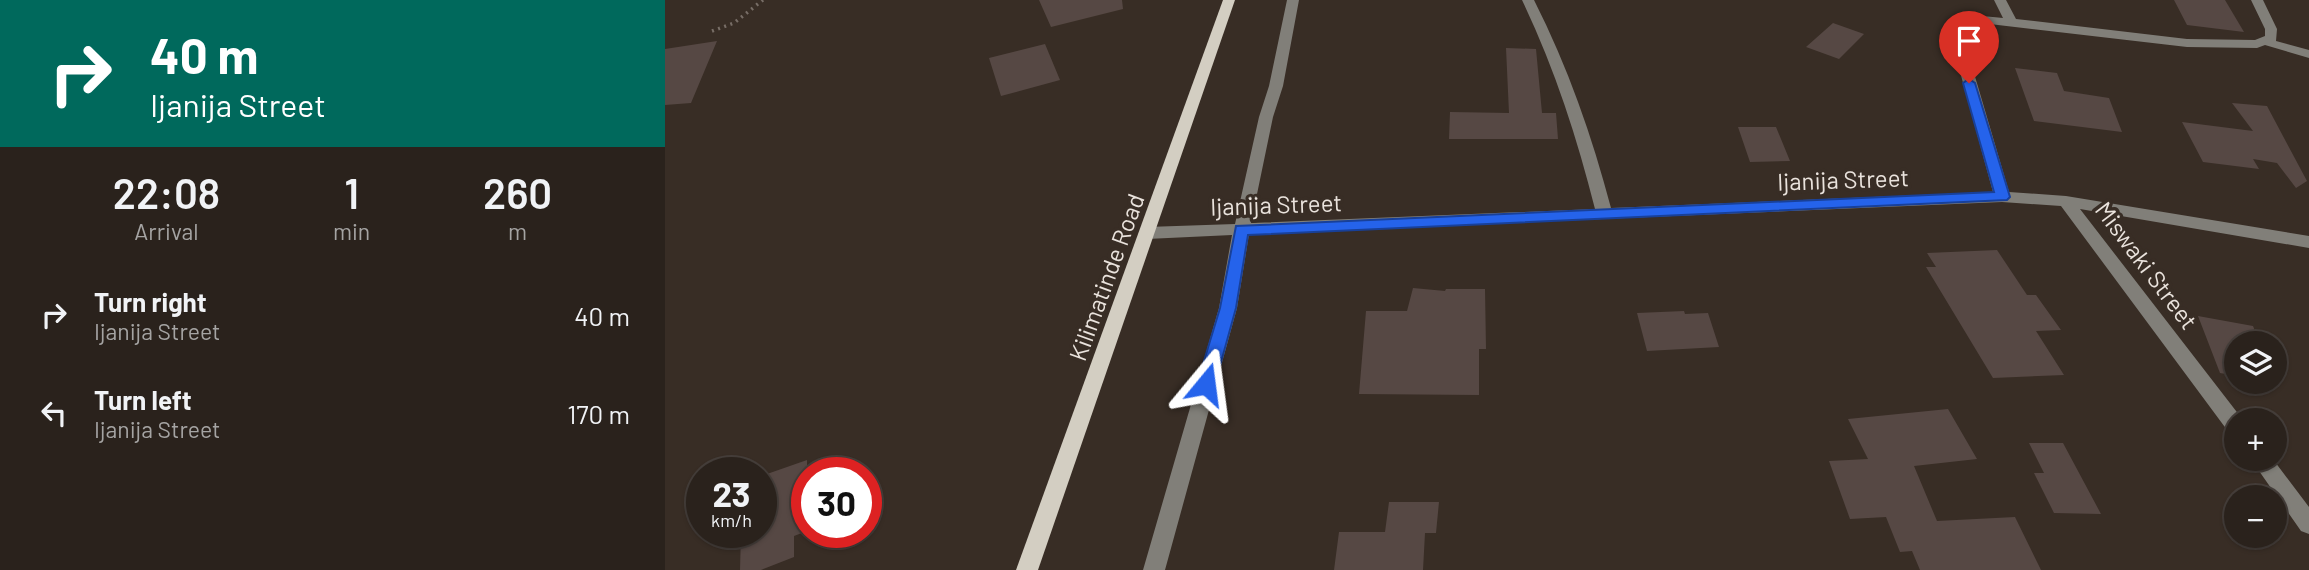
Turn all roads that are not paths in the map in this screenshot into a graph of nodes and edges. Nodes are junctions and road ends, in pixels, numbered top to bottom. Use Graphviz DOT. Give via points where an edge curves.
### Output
graph roads {
  1 [pos="1229,0"];
  2 [pos="1293,0"];
  3 [pos="1528,0"];
  4 [pos="2000,0"];
  5 [pos="2257,0"];
  6 [pos="2011,22"];
  7 [pos="2263,41"];
  8 [pos="2309,54"];
  9 [pos="2002,197"];
  10 [pos="2066,201"];
  11 [pos="1604,214"];
  12 [pos="1241,230"];
  13 [pos="1147,233"];
  14 [pos="2309,242"];
  15 [pos="2224,411"];
  16 [pos="2270,471"];
  17 [pos="2309,524"];
  18 [pos="1027,570"];
  19 [pos="1154,570"];
  1 -- 13 [label="main road, Kilimatinde Road"];
  2 -- 12 [label="street"];
  3 -- 11 [label="street" via="1547,38 1588,150"];
  4 -- 6 [label="street"];
  5 -- 7 [label="street" via="2271,29 2271,38"];
  6 -- 7 [label="street" via="2186,43"];
  6 -- 9 [label="street" via="1981,19 1954,29"];
  7 -- 8 [label="street"];
  9 -- 10 [label="street, Ijanija Street"];
  9 -- 11 [label="street, Ijanija Street"];
  10 -- 14 [label="street, Ijanija Street"];
  10 -- 15 [label="street, Miswaki Street"];
  11 -- 12 [label="street, Ijanija Street"];
  12 -- 13 [label="street, Ijanija Street"];
  12 -- 19 [label="street" via="1228,308"];
  13 -- 18 [label="main road, Kilimatinde Road"];
  16 -- 17 [label="street"];
}
